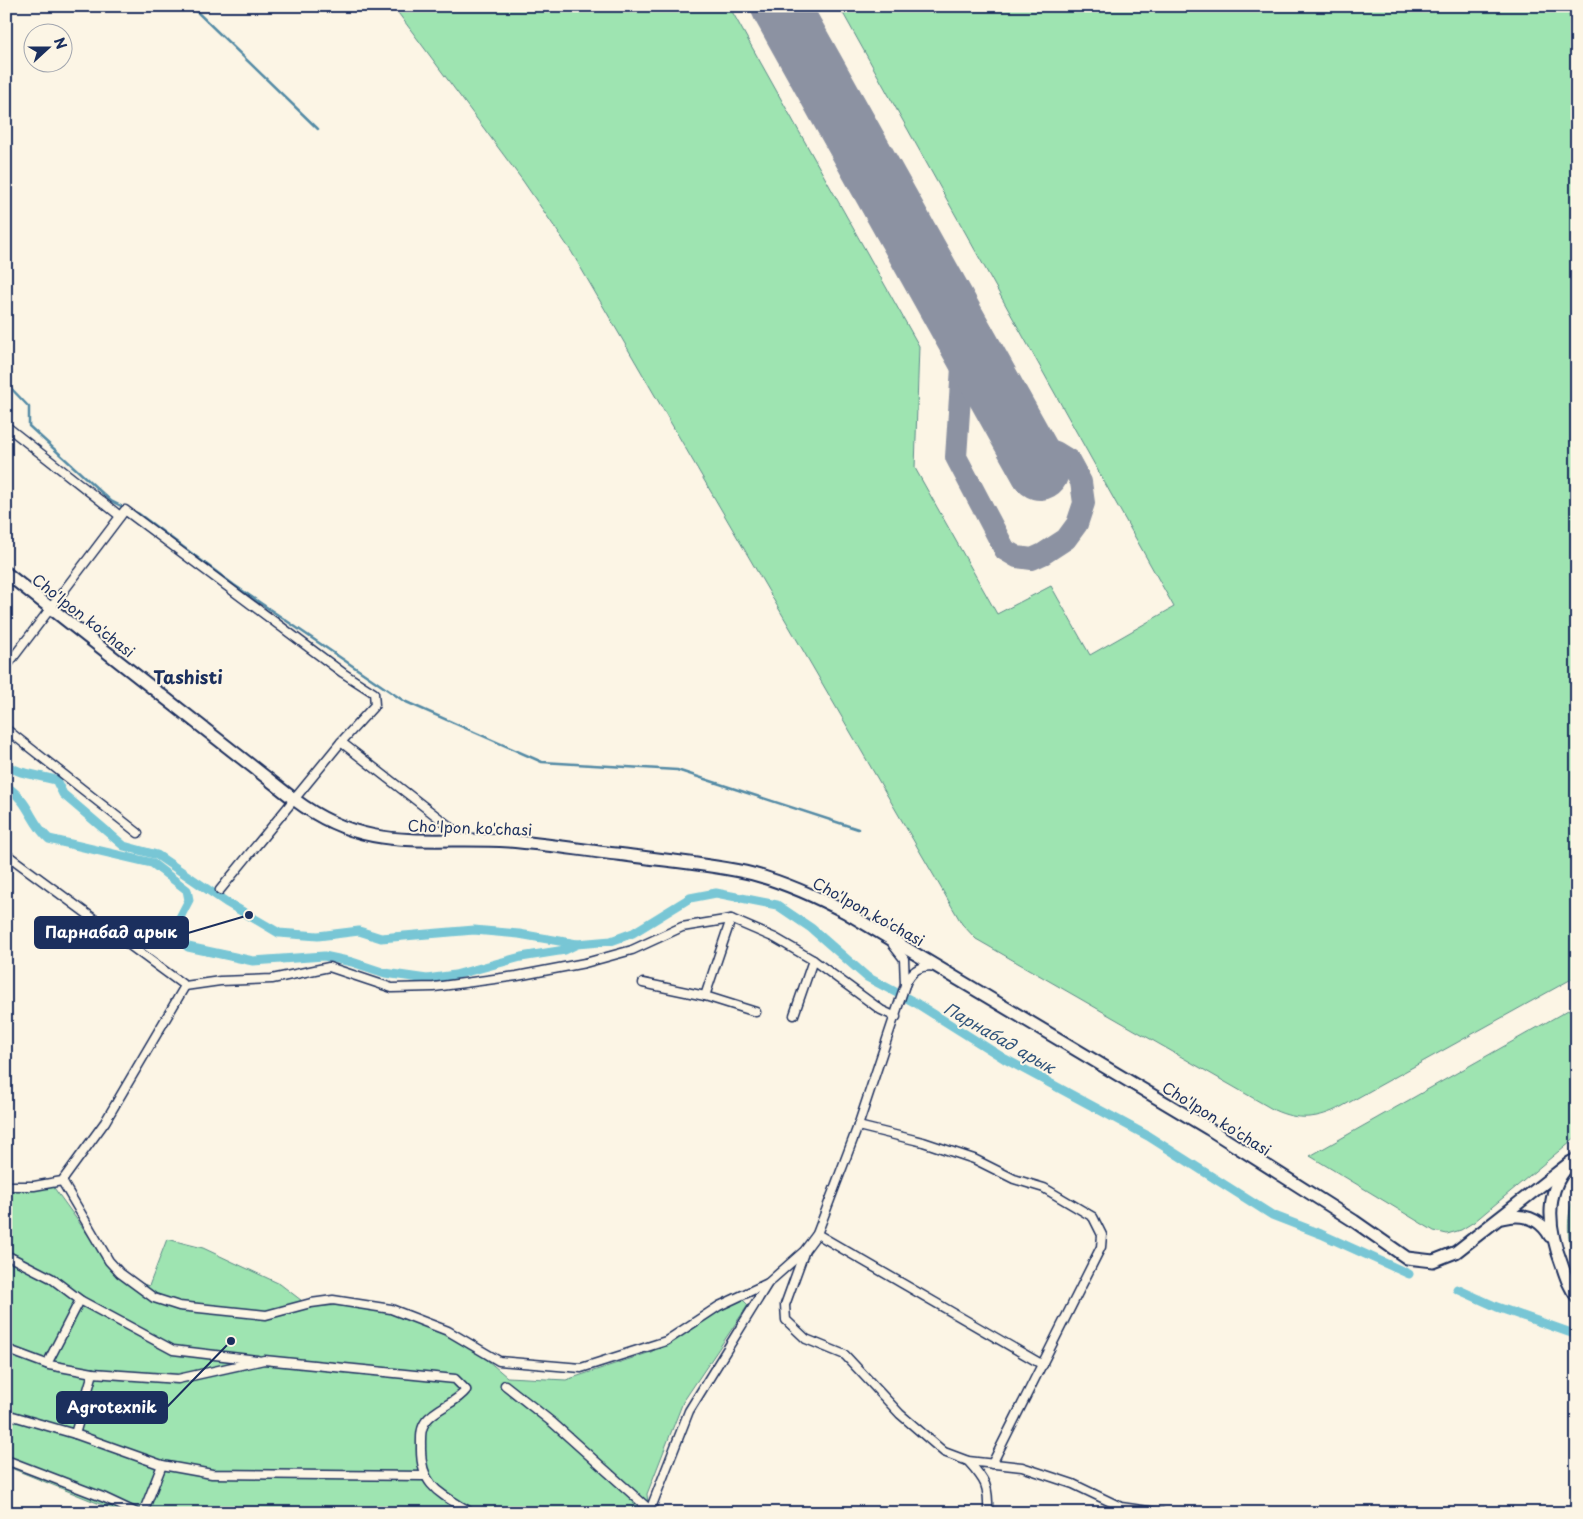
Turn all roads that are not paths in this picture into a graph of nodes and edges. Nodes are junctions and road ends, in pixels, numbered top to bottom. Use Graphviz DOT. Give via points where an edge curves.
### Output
graph roads {
  1 [pos="6,426"];
  2 [pos="120,516"];
  3 [pos="6,573"];
  4 [pos="52,609"];
  5 [pos="6,667"];
  6 [pos="6,729"];
  7 [pos="342,742"];
  8 [pos="295,800"];
  9 [pos="138,833"];
  10 [pos="454,840"];
  11 [pos="6,854"];
  12 [pos="220,890"];
  13 [pos="731,919"];
  14 [pos="881,933"];
  15 [pos="813,960"];
  16 [pos="942,970"];
  17 [pos="643,984"];
  18 [pos="905,985"];
  19 [pos="185,986"];
  20 [pos="705,996"];
  21 [pos="756,1012"];
  22 [pos="794,1015"];
  23 [pos="896,1017"];
  24 [pos="858,1126"];
  25 [pos="1574,1160"];
  26 [pos="62,1181"];
  27 [pos="6,1186"];
  28 [pos="1496,1221"];
  29 [pos="817,1234"];
  30 [pos="1553,1242"];
  31 [pos="805,1250"];
  32 [pos="6,1255"];
  33 [pos="768,1283"];
  34 [pos="1577,1297"];
  35 [pos="80,1300"];
  36 [pos="6,1349"];
  37 [pos="264,1360"];
  38 [pos="47,1364"];
  39 [pos="1043,1365"];
  40 [pos="93,1373"];
  41 [pos="505,1385"];
  42 [pos="6,1414"];
  43 [pos="75,1434"];
  44 [pos="6,1460"];
  45 [pos="968,1461"];
  46 [pos="992,1464"];
  47 [pos="162,1465"];
  48 [pos="424,1476"];
  49 [pos="649,1511"];
  50 [pos="138,1513"];
  51 [pos="143,1513"];
  52 [pos="472,1513"];
  53 [pos="988,1513"];
  54 [pos="1162,1513"];
  1 -- 2 [label="street"];
  2 -- 4 [label="street"];
  2 -- 7 [label="street" via="125,510 374,693 374,705"];
  3 -- 4 [label="main road, Cho'lpon ko'chasi"];
  4 -- 5 [label="street"];
  4 -- 8 [label="main road, Cho'lpon ko'chasi"];
  6 -- 9 [label="street"];
  7 -- 8 [label="street"];
  7 -- 10 [label="street" via="453,829"];
  8 -- 10 [label="main road, Cho'lpon ko'chasi" via="326,820 361,834 391,839"];
  8 -- 12 [label="street"];
  10 -- 14 [label="main road, Cho'lpon ko'chasi" via="528,843 745,872 814,896"];
  11 -- 19 [label="street"];
  13 -- 15 [label="street"];
  13 -- 19 [label="street" via="682,927 632,950 585,963 443,986 392,988 329,966 272,979"];
  13 -- 20 [label="street"];
  14 -- 16 [label="main road, Cho'lpon ko'chasi"];
  14 -- 18 [label="street" via="901,954 906,970"];
  15 -- 22 [label="street"];
  15 -- 23 [label="street" via="881,1010"];
  16 -- 18 [label="street" via="929,966 916,970"];
  16 -- 28 [label="main road, Cho'lpon ko'chasi" via="1208,1129 1407,1258 1425,1261 1448,1256"];
  17 -- 20 [label="street"];
  18 -- 23 [label="street"];
  19 -- 26 [label="street" via="106,1122"];
  20 -- 21 [label="street"];
  23 -- 24 [label="street"];
  24 -- 29 [label="street"];
  24 -- 39 [label="street" via="974,1159 1014,1180 1044,1188 1093,1217 1102,1235 1101,1247"];
  25 -- 28 [label="main road, Cho'lpon ko'chasi"];
  25 -- 30 [label="main road" via="1559,1180 1552,1200"];
  26 -- 27 [label="street"];
  26 -- 33 [label="street" via="109,1261 154,1298 179,1306 266,1315 333,1300 391,1309 448,1331 499,1361 581,1368 666,1341 720,1306"];
  28 -- 30 [label="main road" via="1512,1216 1530,1218 1544,1226"];
  29 -- 31 [label="street"];
  29 -- 39 [label="street"];
  30 -- 34 [label="main road"];
  31 -- 33 [label="street"];
  31 -- 45 [label="street" via="786,1305 786,1320 806,1339 845,1355 918,1432 944,1452"];
  32 -- 35 [label="street" via="51,1278"];
  33 -- 49 [label="street" via="689,1411"];
  35 -- 37 [label="street" via="173,1350"];
  35 -- 38 [label="street"];
  36 -- 38 [label="street"];
  37 -- 40 [label="street" via="178,1379"];
  37 -- 48 [label="street" via="456,1379 466,1390 460,1398 426,1421 421,1432"];
  38 -- 40 [label="street"];
  39 -- 46 [label="street"];
  40 -- 43 [label="street"];
  41 -- 49 [label="street" via="553,1423"];
  42 -- 43 [label="street"];
  43 -- 47 [label="street"];
  44 -- 50 [label="street"];
  45 -- 46 [label="street"];
  45 -- 53 [label="street" via="989,1490"];
  46 -- 54 [label="street" via="1022,1467 1073,1484 1121,1507"];
  47 -- 48 [label="street" via="212,1474"];
  47 -- 51 [label="street"];
  48 -- 52 [label="street" via="438,1491"];
}
